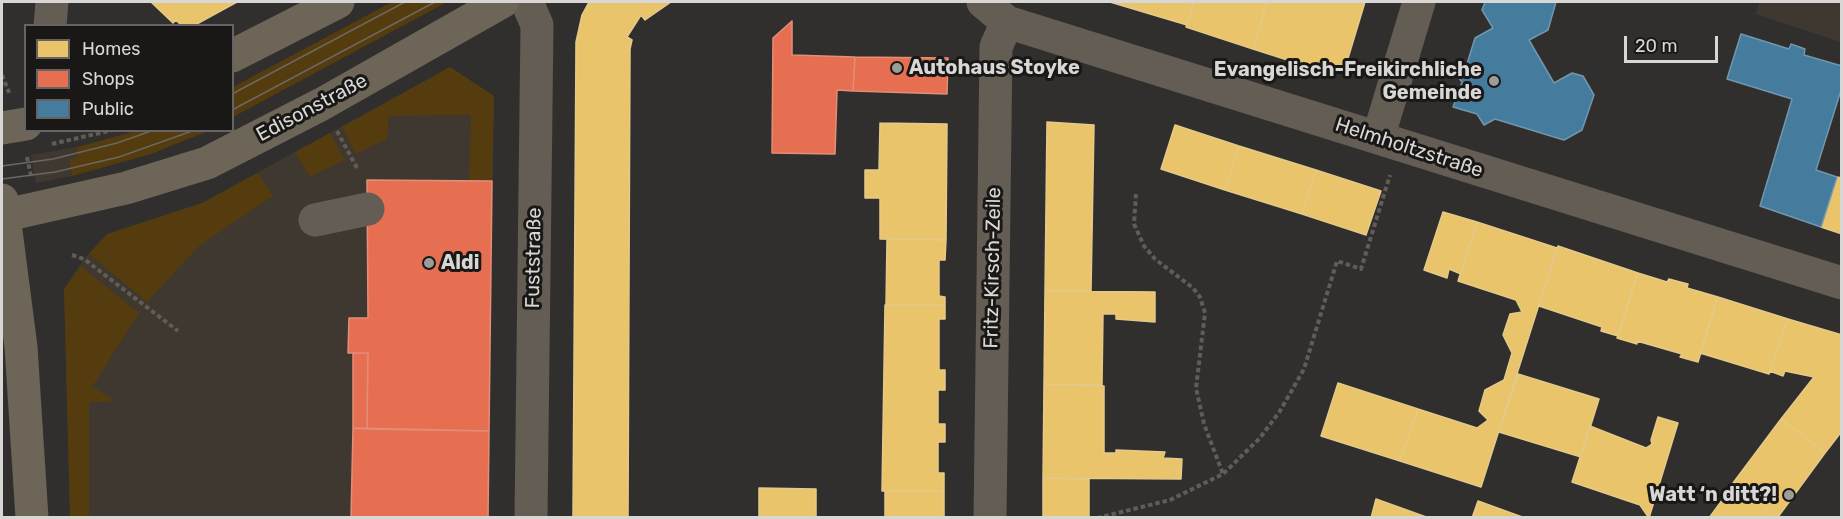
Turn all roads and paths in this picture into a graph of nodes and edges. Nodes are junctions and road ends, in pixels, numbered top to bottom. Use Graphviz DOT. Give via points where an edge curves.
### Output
graph roads {
  1 [pos="338,2"];
  2 [pos="502,2"];
  3 [pos="527,2"];
  4 [pos="1419,2"];
  5 [pos="995,12"];
  6 [pos="234,55"];
  7 [pos="2,75"];
  8 [pos="16,125"];
  9 [pos="334,125"];
  10 [pos="106,132"];
  11 [pos="1378,138"];
  12 [pos="50,144"];
  13 [pos="357,168"];
  14 [pos="1390,175"];
  15 [pos="1136,194"];
  16 [pos="38,207"];
  17 [pos="368,209"];
  18 [pos="3,210"];
  19 [pos="315,220"];
  20 [pos="72,255"];
  21 [pos="1842,283"];
  22 [pos="178,330"];
  23 [pos="1223,474"];
  24 [pos="32,518"];
  25 [pos="531,518"];
  26 [pos="990,518"];
  27 [pos="1097,518"];
  1 -- 6 [label="main road"];
  2 -- 16 [label="main road, Edisonstraße" via="322,104 207,163 126,188"];
  3 -- 25 [label="street, Fuststraße" via="537,25"];
  4 -- 11 [label="street"];
  5 -- 11 [label="street, Helmholtzstraße"];
  5 -- 26 [label="street, Fritz-Kirsch-Zeile"];
  7 -- 8 [label="path"];
  8 -- 16 [label="path"];
  9 -- 13 [label="path"];
  10 -- 12 [label="path"];
  11 -- 21 [label="street, Helmholtzstraße"];
  14 -- 23 [label="path" via="1361,269 1337,261 1304,369 1260,438"];
  15 -- 23 [label="path" via="1134,224 1144,246 1193,288 1205,313 1196,388 1204,424"];
  16 -- 18 [label="main road, Edisonstraße"];
  17 -- 19 [label="street"];
  18 -- 24 [label="main road" via="21,347"];
  20 -- 22 [label="path" via="84,259"];
  23 -- 27 [label="path" via="1170,500"];
}
